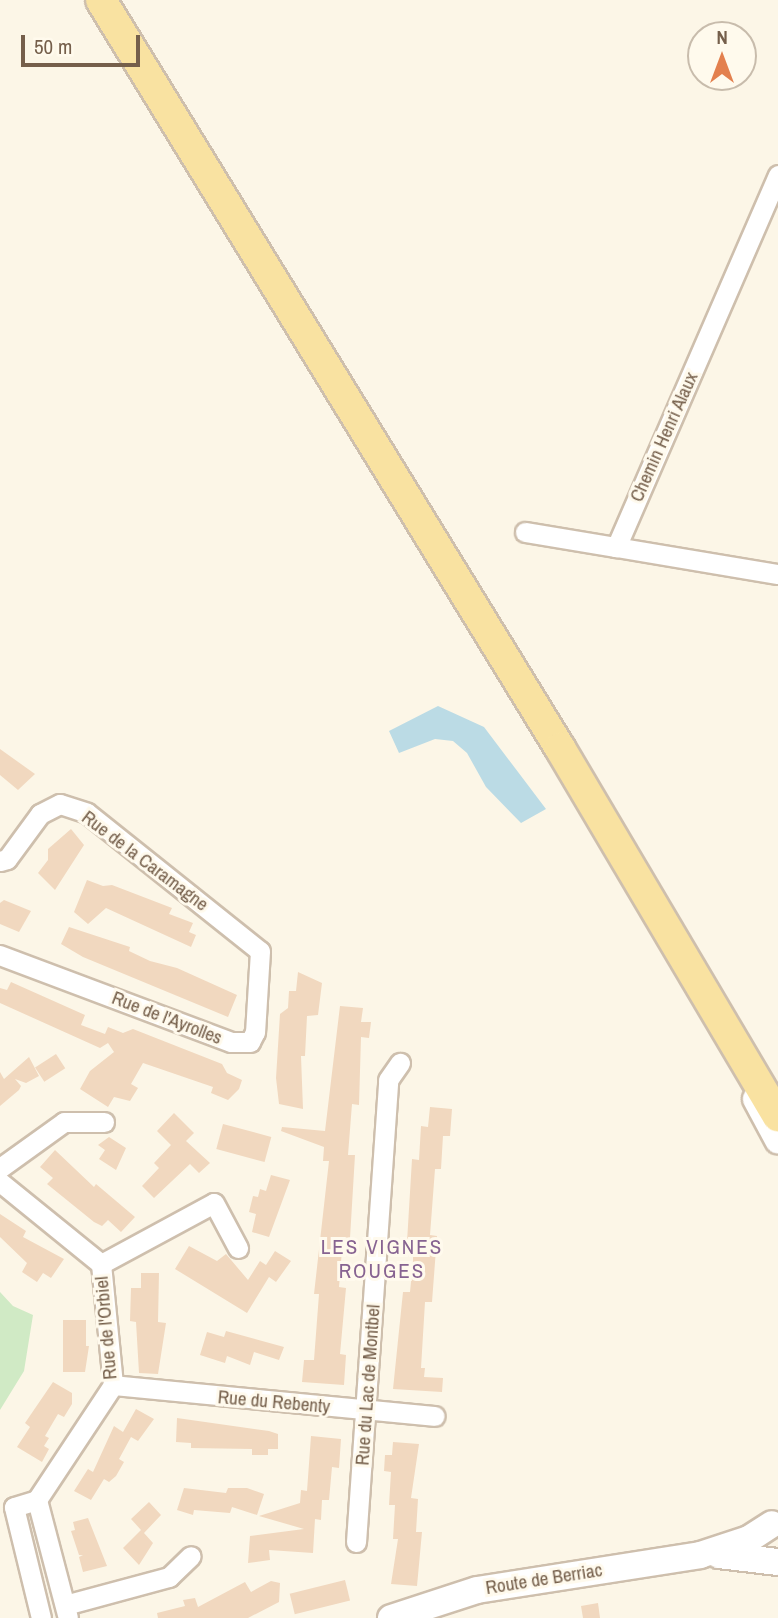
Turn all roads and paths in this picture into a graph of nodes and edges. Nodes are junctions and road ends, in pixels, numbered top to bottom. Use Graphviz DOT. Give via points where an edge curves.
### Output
graph roads {
  1 [pos="101,0"];
  2 [pos="778,176"];
  3 [pos="525,532"];
  4 [pos="615,547"];
  5 [pos="778,574"];
  6 [pos="560,748"];
  7 [pos="0,861"];
  8 [pos="260,951"];
  9 [pos="0,955"];
  10 [pos="688,967"];
  11 [pos="400,1063"];
  12 [pos="778,1090"];
  13 [pos="778,1116"];
  14 [pos="104,1122"];
  15 [pos="778,1140"];
  16 [pos="0,1168"];
  17 [pos="0,1182"];
  18 [pos="238,1248"];
  19 [pos="101,1264"];
  20 [pos="113,1385"];
  21 [pos="366,1410"];
  22 [pos="435,1416"];
  23 [pos="37,1500"];
  24 [pos="7,1507"];
  25 [pos="775,1518"];
  26 [pos="356,1542"];
  27 [pos="700,1555"];
  28 [pos="191,1556"];
  29 [pos="778,1561"];
  30 [pos="67,1611"];
  31 [pos="41,1618"];
  32 [pos="391,1618"];
  1 -- 6 [label="main road"];
  2 -- 4 [label="street, Chemin Henri Alaux"];
  3 -- 4 [label="street"];
  4 -- 5 [label="street"];
  6 -- 10 [label="main road"];
  6 -- 12 [label="main road"];
  7 -- 8 [label="street, Rue de la Caramagne" via="7,859 40,814 60,804 87,813"];
  8 -- 9 [label="street, Rue de l'Ayrolles" via="255,1032 250,1042 231,1042"];
  10 -- 13 [label="main road"];
  10 -- 15 [label="main road"];
  11 -- 21 [label="street, Rue du Lac de Montbel" via="388,1080"];
  14 -- 16 [label="street" via="64,1122"];
  17 -- 19 [label="street, Rue de l'Orbiel"];
  18 -- 19 [label="street" via="214,1203"];
  19 -- 20 [label="street, Rue de l'Orbiel"];
  20 -- 21 [label="street, Rue du Rebenty"];
  20 -- 23 [label="street, Rue de l'Orbiel"];
  21 -- 22 [label="street, Rue du Rebenty"];
  21 -- 26 [label="street, Rue du Lac de Montbel"];
  23 -- 24 [label="street"];
  23 -- 30 [label="street"];
  24 -- 31 [label="street"];
  25 -- 27 [label="main road, Route de Berriac" via="750,1539"];
  25 -- 29 [label="main road" via="770,1537"];
  27 -- 29 [label="main road, Route de Berriac"];
  27 -- 32 [label="main road, Route de Berriac" via="477,1590"];
  28 -- 30 [label="street" via="169,1577"];
}
